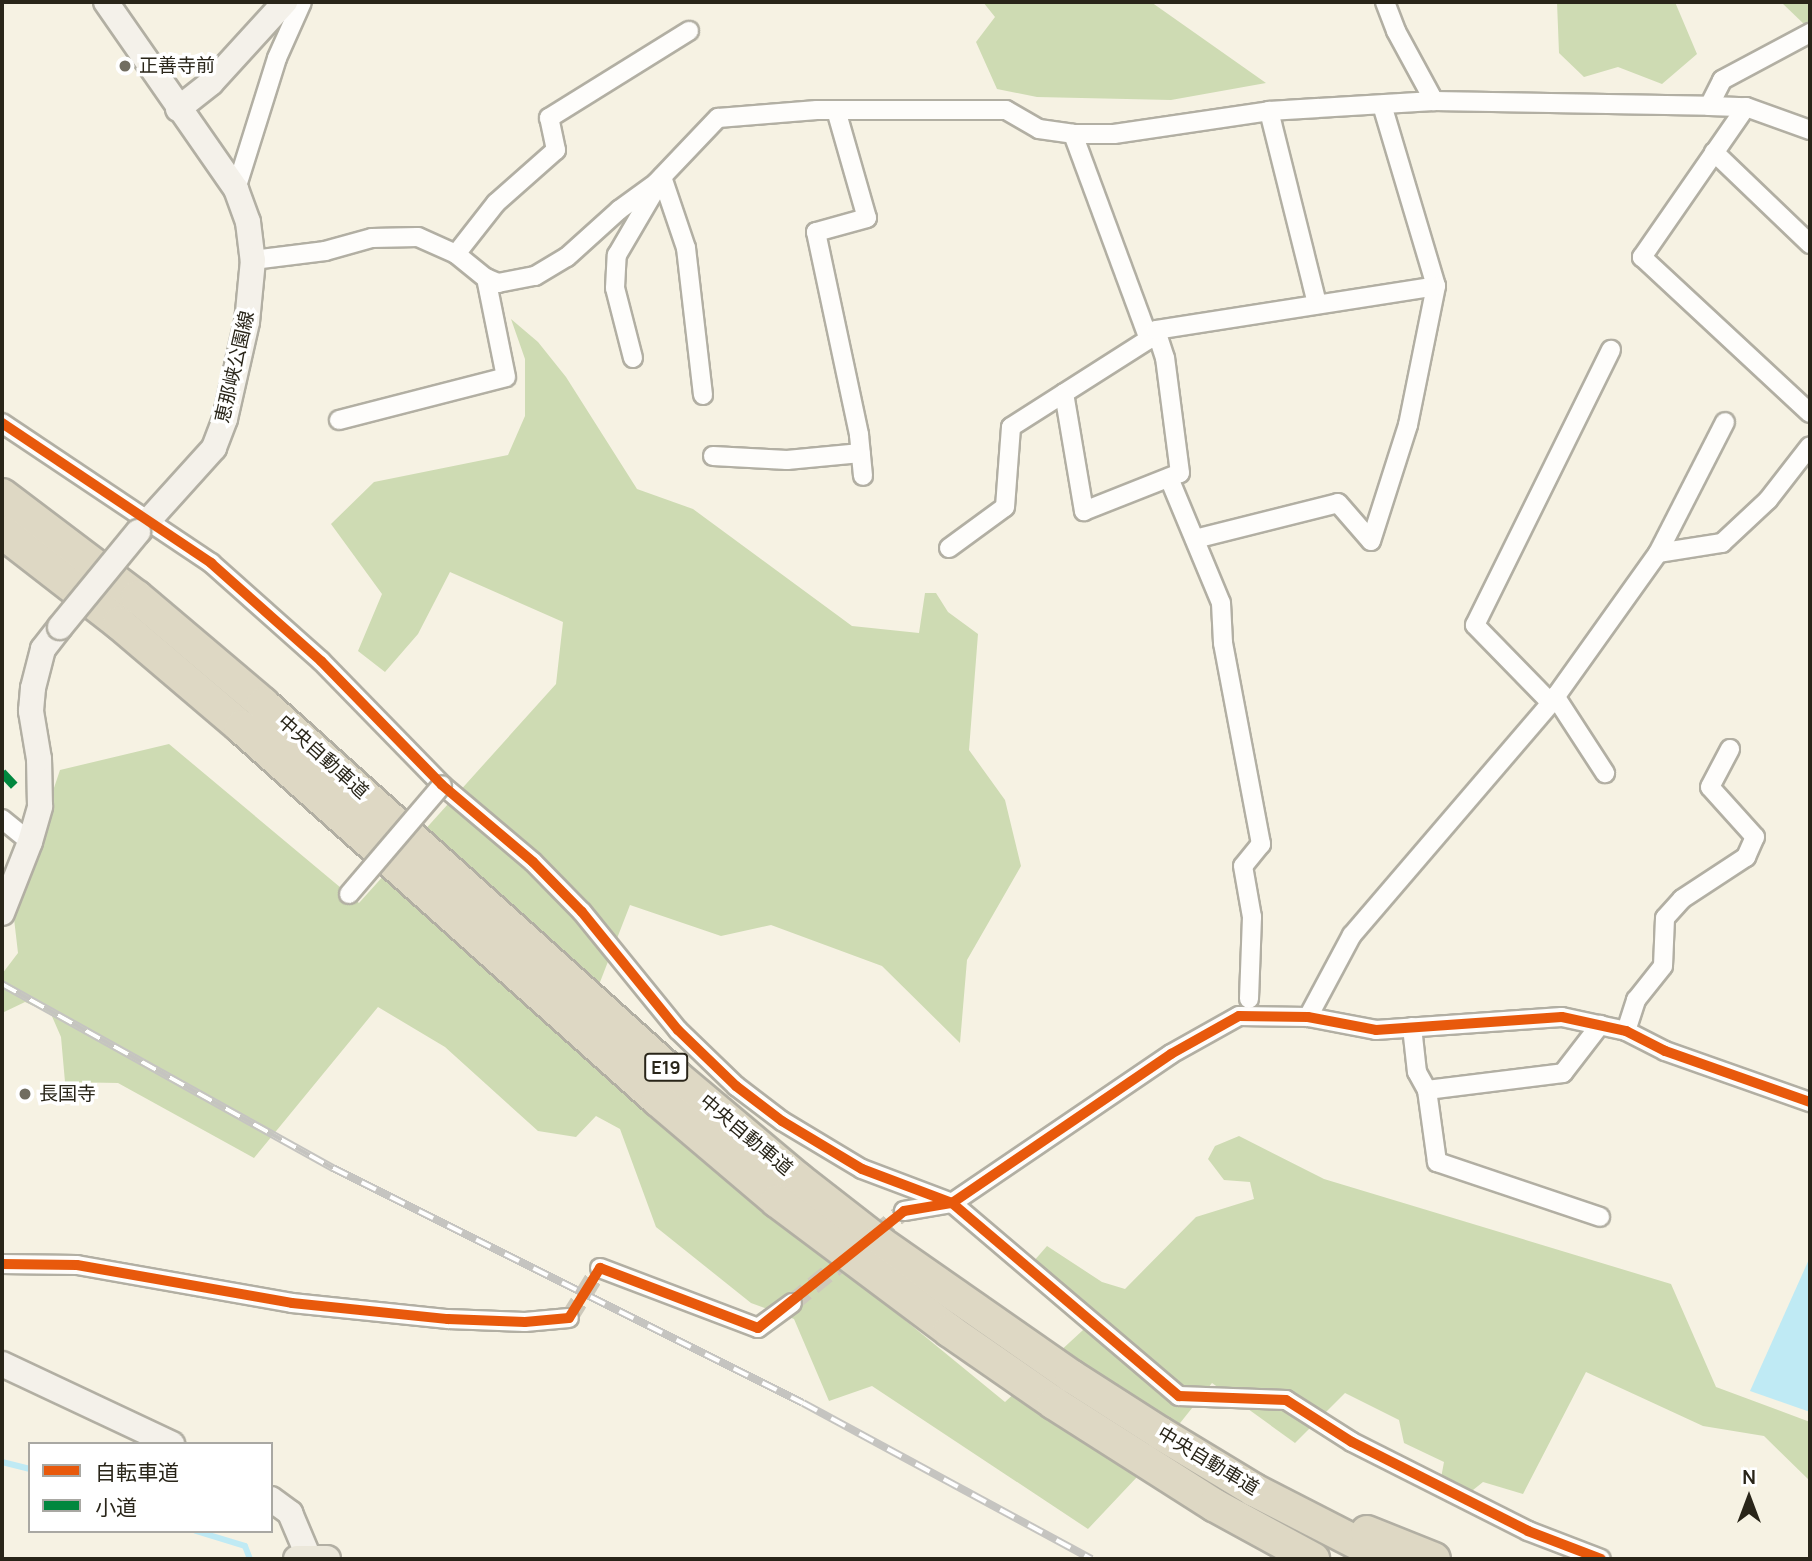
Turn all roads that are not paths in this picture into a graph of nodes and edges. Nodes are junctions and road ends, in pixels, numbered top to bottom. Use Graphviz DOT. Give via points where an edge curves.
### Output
graph roads {
  1 [pos="106,2"];
  2 [pos="285,2"];
  3 [pos="302,2"];
  4 [pos="1385,2"];
  5 [pos="689,31"];
  6 [pos="1810,33"];
  7 [pos="1434,101"];
  8 [pos="1382,105"];
  9 [pos="1709,106"];
  10 [pos="1746,107"];
  11 [pos="178,108"];
  12 [pos="836,110"];
  13 [pos="1269,111"];
  14 [pos="1810,130"];
  15 [pos="1073,134"];
  16 [pos="1714,152"];
  17 [pos="662,177"];
  18 [pos="236,189"];
  19 [pos="1810,244"];
  20 [pos="456,254"];
  21 [pos="253,260"];
  22 [pos="486,278"];
  23 [pos="1436,286"];
  24 [pos="1317,304"];
  25 [pos="1152,335"];
  26 [pos="1611,350"];
  27 [pos="634,358"];
  28 [pos="1064,393"];
  29 [pos="703,395"];
  30 [pos="1810,413"];
  31 [pos="339,420"];
  32 [pos="1725,422"];
  33 [pos="3,432"];
  34 [pos="1810,446"];
  35 [pos="861,453"];
  36 [pos="713,456"];
  37 [pos="863,476"];
  38 [pos="1169,478"];
  39 [pos="2,495"];
  40 [pos="143,527"];
  41 [pos="2,532"];
  42 [pos="1195,539"];
  43 [pos="949,548"];
  44 [pos="1658,553"];
  45 [pos="1553,699"];
  46 [pos="1730,749"];
  47 [pos="1605,773"];
  48 [pos="442,785"];
  49 [pos="2,819"];
  50 [pos="30,842"];
  51 [pos="349,894"];
  52 [pos="2,912"];
  53 [pos="1249,999"];
  54 [pos="1308,1017"];
  55 [pos="1600,1025"];
  56 [pos="1412,1027"];
  57 [pos="1626,1031"];
  58 [pos="1427,1090"];
  59 [pos="1810,1101"];
  60 [pos="952,1203"];
  61 [pos="904,1211"];
  62 [pos="1600,1217"];
  63 [pos="2,1264"];
  64 [pos="600,1268"];
  65 [pos="792,1303"];
  66 [pos="569,1318"];
  67 [pos="2,1364"];
  68 [pos="168,1442"];
  69 [pos="1254,1490"];
  70 [pos="273,1500"];
  71 [pos="309,1558"];
  72 [pos="297,1559"];
  73 [pos="327,1559"];
  74 [pos="1313,1559"];
  75 [pos="1388,1559"];
  76 [pos="1434,1559"];
  77 [pos="1601,1559"];
  1 -- 11 [label="main road, 恵那峡公園線"];
  2 -- 11 [label="main road" via="211,83"];
  3 -- 18 [label="street" via="277,58"];
  4 -- 7 [label="street"];
  5 -- 20 [label="street" via="549,118 556,150 496,203"];
  6 -- 9 [label="street" via="1722,80"];
  7 -- 8 [label="street"];
  7 -- 9 [label="street"];
  8 -- 13 [label="street"];
  8 -- 23 [label="street"];
  9 -- 10 [label="street"];
  10 -- 14 [label="street"];
  10 -- 16 [label="street"];
  11 -- 18 [label="main road, 恵那峡公園線"];
  12 -- 15 [label="street" via="1006,110 1039,129"];
  12 -- 17 [label="street" via="718,118"];
  12 -- 35 [label="street" via="867,218 816,232"];
  13 -- 15 [label="street" via="1114,134"];
  13 -- 24 [label="street"];
  15 -- 25 [label="street"];
  16 -- 19 [label="street"];
  16 -- 30 [label="street" via="1642,257"];
  17 -- 22 [label="street" via="567,257 535,276 498,283"];
  17 -- 27 [label="street" via="617,255 615,288"];
  17 -- 29 [label="street" via="685,248"];
  18 -- 21 [label="main road, 恵那峡公園線" via="248,222"];
  20 -- 21 [label="street" via="418,237 372,238 325,251"];
  20 -- 22 [label="street"];
  21 -- 40 [label="main road, 恵那峡公園線" via="247,322 214,448"];
  22 -- 31 [label="street" via="506,377"];
  23 -- 24 [label="street"];
  23 -- 42 [label="street" via="1408,425 1371,541 1338,503"];
  24 -- 25 [label="street"];
  25 -- 28 [label="street"];
  25 -- 38 [label="street" via="1164,358 1180,473"];
  26 -- 45 [label="street" via="1475,625"];
  28 -- 38 [label="street" via="1084,510"];
  28 -- 43 [label="street" via="1011,427 1005,507"];
  32 -- 44 [label="street"];
  33 -- 40 [label="street"];
  34 -- 44 [label="street" via="1768,500 1722,543"];
  35 -- 36 [label="street" via="787,460"];
  35 -- 37 [label="street"];
  38 -- 42 [label="street"];
  39 -- 69 [label="highway, 中央自動車道 / E19" via="137,597 263,704 679,1079 798,1179 1060,1369"];
  40 -- 48 [label="street" via="211,563 321,662"];
  40 -- 50 [label="main road, 恵那峡公園線, bridge" via="43,649 31,711 41,790"];
  41 -- 74 [label="highway, 中央自動車道 / E19" via="241,727 777,1201 1054,1403 1214,1505"];
  42 -- 53 [label="street" via="1221,603 1223,643 1261,844 1243,866 1252,917"];
  44 -- 45 [label="street"];
  45 -- 47 [label="street"];
  45 -- 54 [label="street" via="1352,935"];
  46 -- 57 [label="street" via="1710,787 1755,837 1746,857 1682,899 1665,918 1663,966 1636,1000"];
  48 -- 51 [label="street, bridge"];
  48 -- 60 [label="street" via="533,862 583,912 678,1030 736,1086 782,1121 862,1169"];
  49 -- 50 [label="street"];
  50 -- 52 [label="main road, 恵那峡公園線"];
  54 -- 56 [label="street" via="1376,1030"];
  54 -- 60 [label="street" via="1239,1016 1171,1054"];
  55 -- 56 [label="street" via="1562,1017"];
  55 -- 57 [label="street"];
  55 -- 58 [label="street" via="1563,1073"];
  56 -- 58 [label="street" via="1417,1072"];
  57 -- 59 [label="street" via="1665,1051"];
  58 -- 62 [label="street" via="1437,1162"];
  60 -- 61 [label="street"];
  60 -- 77 [label="street" via="1179,1396 1286,1399 1352,1442 1528,1531"];
  63 -- 66 [label="street" via="77,1265 292,1303 435,1318 525,1322"];
  64 -- 65 [label="street" via="758,1328"];
  67 -- 68 [label="main road"];
  69 -- 75 [label="highway, 中央自動車道 / E19"];
  69 -- 76 [label="highway"];
  70 -- 71 [label="main road" via="290,1513"];
  71 -- 72 [label="main road"];
  71 -- 73 [label="main road"];
}
